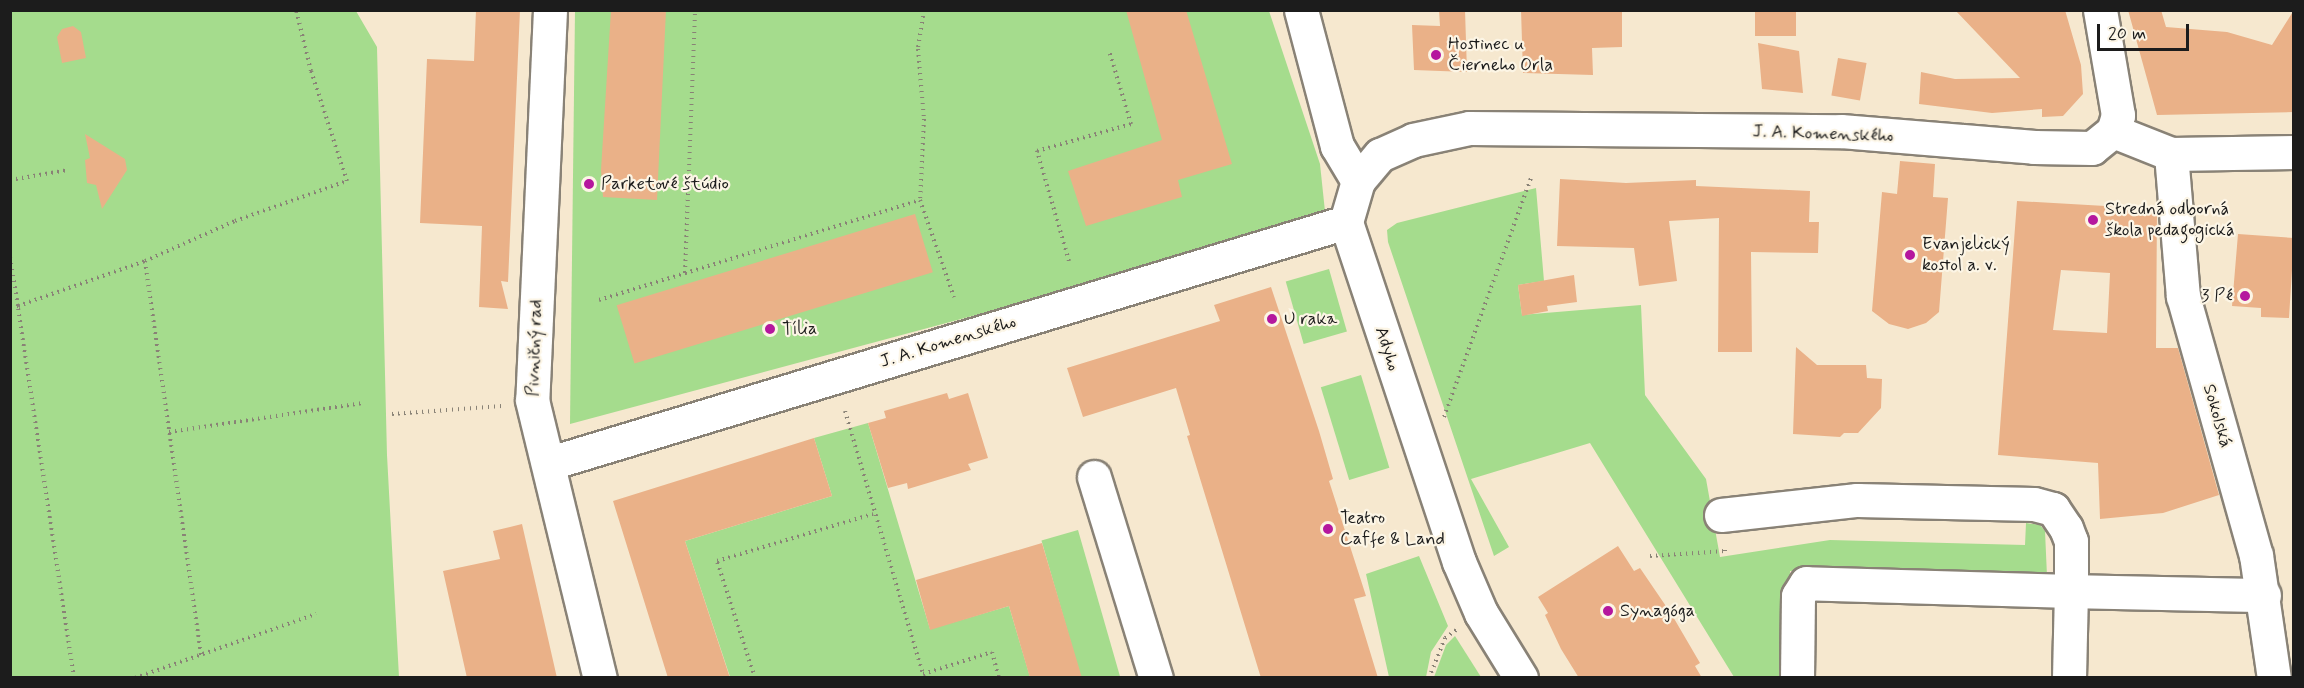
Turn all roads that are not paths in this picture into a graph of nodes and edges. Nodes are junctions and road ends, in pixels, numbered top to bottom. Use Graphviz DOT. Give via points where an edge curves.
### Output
graph roads {
  1 [pos="550,10"];
  2 [pos="1301,10"];
  3 [pos="2100,10"];
  4 [pos="2113,131"];
  5 [pos="2294,152"];
  6 [pos="2171,154"];
  7 [pos="1358,181"];
  8 [pos="1346,222"];
  9 [pos="550,463"];
  10 [pos="1094,477"];
  11 [pos="1721,515"];
  12 [pos="2071,591"];
  13 [pos="2264,595"];
  14 [pos="600,678"];
  15 [pos="1156,678"];
  16 [pos="1521,678"];
  17 [pos="1797,678"];
  18 [pos="2069,678"];
  19 [pos="2274,678"];
  1 -- 9 [label="street, Pivničný rad" via="532,400"];
  2 -- 7 [label="street" via="1337,146"];
  3 -- 4 [label="street" via="2118,115"];
  4 -- 6 [label="street"];
  4 -- 7 [label="street, J. A. Komenského" via="2092,148 1841,131 1469,128 1413,140 1380,155"];
  5 -- 6 [label="street"];
  6 -- 13 [label="street, Sokolská" via="2183,296"];
  7 -- 8 [label="street"];
  8 -- 9 [label="street, J. A. Komenského"];
  8 -- 16 [label="street, Adyho" via="1459,562 1481,613"];
  9 -- 14 [label="street, Pivničný rad"];
  10 -- 15 [label="street"];
  11 -- 12 [label="street" via="1857,500 2044,506 2059,516 2071,541"];
  12 -- 13 [label="street"];
  12 -- 17 [label="street" via="1806,583 1798,596"];
  12 -- 18 [label="street"];
  13 -- 19 [label="street, Sokolská"];
}
